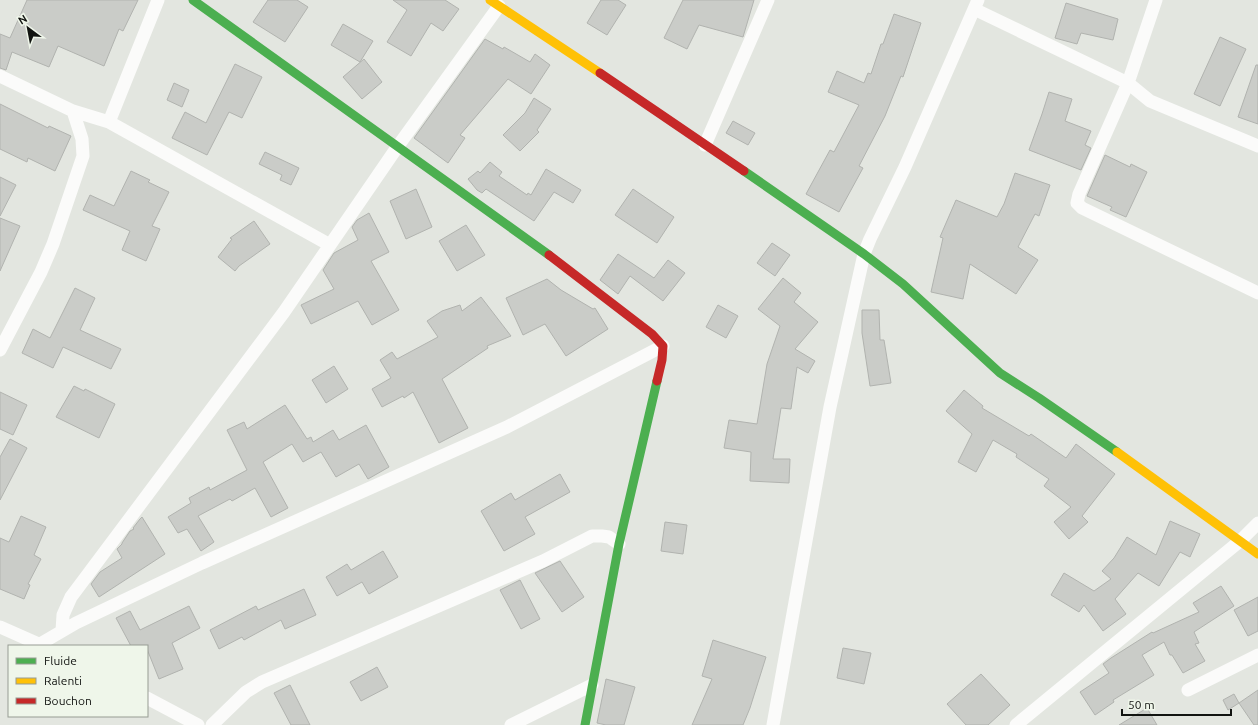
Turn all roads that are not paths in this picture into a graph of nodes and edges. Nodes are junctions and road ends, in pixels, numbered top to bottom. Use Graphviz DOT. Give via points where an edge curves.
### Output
graph roads {
  1 [pos="158,0"];
  2 [pos="192,0"];
  3 [pos="768,0"];
  4 [pos="1156,0"];
  5 [pos="495,3"];
  6 [pos="976,4"];
  7 [pos="0,76"];
  8 [pos="1128,83"];
  9 [pos="73,111"];
  10 [pos="109,122"];
  11 [pos="705,145"];
  12 [pos="398,146"];
  13 [pos="1258,146"];
  14 [pos="330,245"];
  15 [pos="864,254"];
  16 [pos="1258,293"];
  17 [pos="663,346"];
  18 [pos="0,350"];
  19 [pos="1258,523"];
  20 [pos="1240,541"];
  21 [pos="619,544"];
  22 [pos="1258,554"];
  23 [pos="0,626"];
  24 [pos="62,631"];
  25 [pos="42,645"];
  26 [pos="1258,655"];
  27 [pos="592,685"];
  28 [pos="1188,690"];
  29 [pos="148,699"];
  30 [pos="198,725"];
  31 [pos="212,725"];
  32 [pos="510,725"];
  33 [pos="585,725"];
  34 [pos="773,725"];
  35 [pos="1016,725"];
  1 -- 10 [label="street"];
  2 -- 12 [label="street"];
  3 -- 11 [label="street"];
  4 -- 8 [label="street"];
  5 -- 11 [label="street"];
  5 -- 12 [label="street"];
  6 -- 8 [label="street"];
  6 -- 15 [label="street"];
  7 -- 9 [label="street"];
  8 -- 13 [label="street" via="1150,101"];
  8 -- 16 [label="street" via="1079,194 1078,206"];
  9 -- 10 [label="street"];
  9 -- 18 [label="street" via="82,140 83,156 42,272"];
  10 -- 14 [label="street"];
  11 -- 15 [label="street"];
  12 -- 14 [label="street"];
  12 -- 17 [label="street" via="537,246 652,334"];
  14 -- 24 [label="street" via="284,312 71,597 63,615"];
  15 -- 20 [label="street" via="903,284 1000,373 1110,447"];
  15 -- 34 [label="street" via="830,408"];
  17 -- 21 [label="street" via="662,360"];
  17 -- 24 [label="street" via="507,427 202,563"];
  19 -- 20 [label="street"];
  20 -- 22 [label="street"];
  20 -- 35 [label="street"];
  21 -- 27 [label="street"];
  21 -- 31 [label="street" via="609,537 592,536 543,561 262,682 246,692"];
  23 -- 25 [label="street"];
  24 -- 25 [label="street"];
  26 -- 28 [label="street"];
  27 -- 32 [label="street"];
  27 -- 33 [label="street"];
  29 -- 30 [label="street"];
}
